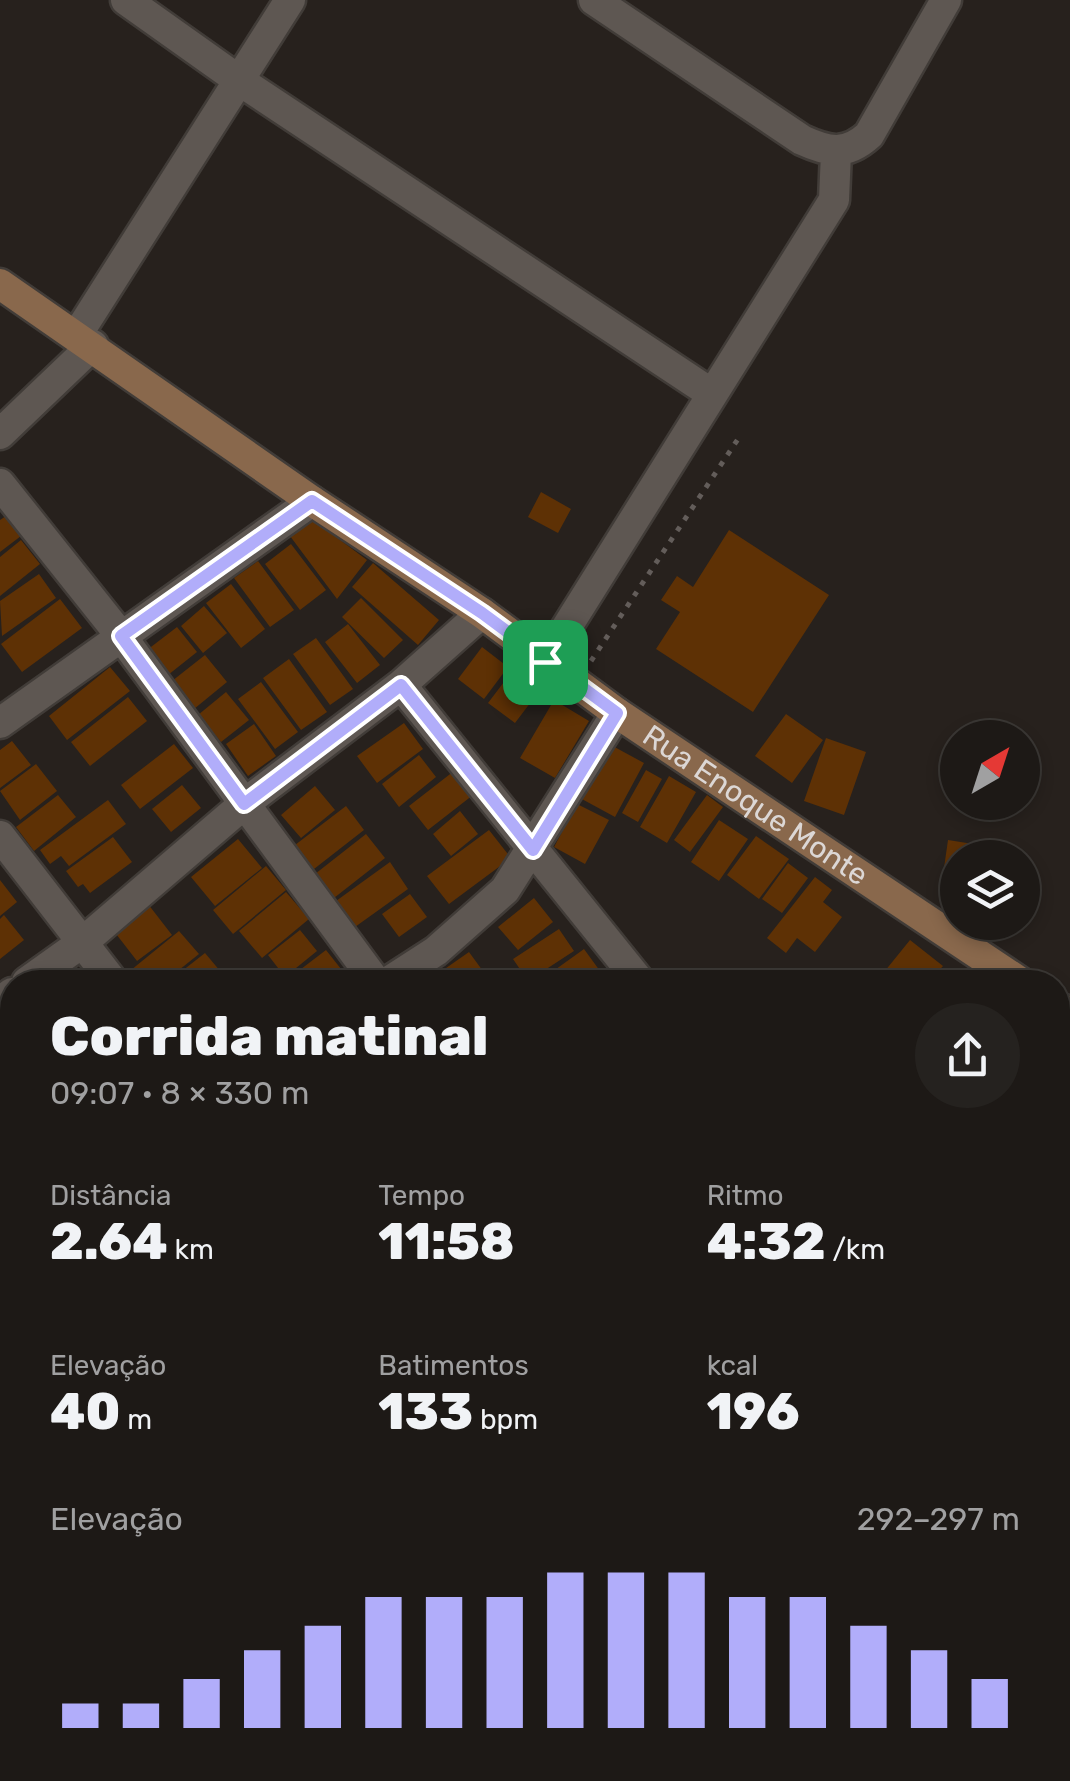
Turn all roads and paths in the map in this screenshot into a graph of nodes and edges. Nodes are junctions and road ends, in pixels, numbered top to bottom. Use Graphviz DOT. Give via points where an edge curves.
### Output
graph roads {
  1 [pos="126,0"];
  2 [pos="290,0"];
  3 [pos="594,0"];
  4 [pos="946,0"];
  5 [pos="240,81"];
  6 [pos="836,152"];
  7 [pos="0,284"];
  8 [pos="85,340"];
  9 [pos="712,394"];
  10 [pos="0,434"];
  11 [pos="738,439"];
  12 [pos="0,484"];
  13 [pos="312,501"];
  14 [pos="482,613"];
  15 [pos="121,636"];
  16 [pos="545,662"];
  17 [pos="401,685"];
  18 [pos="576,685"];
  19 [pos="617,713"];
  20 [pos="0,723"];
  21 [pos="244,804"];
  22 [pos="0,836"];
  23 [pos="533,850"];
  24 [pos="83,942"];
  25 [pos="44,970"];
  26 [pos="104,970"];
  27 [pos="367,970"];
  28 [pos="405,970"];
  29 [pos="630,970"];
  30 [pos="1002,970"];
  1 -- 5 [label="street"];
  2 -- 5 [label="street"];
  3 -- 6 [label="street" via="802,140"];
  4 -- 6 [label="street" via="869,135"];
  5 -- 8 [label="street"];
  5 -- 9 [label="street"];
  6 -- 9 [label="street" via="834,200"];
  7 -- 8 [label="main road, Rua Enoque Monte"];
  8 -- 10 [label="street"];
  8 -- 13 [label="main road, Rua Enoque Monte"];
  9 -- 16 [label="street"];
  11 -- 18 [label="path"];
  12 -- 15 [label="street"];
  13 -- 14 [label="main road, Rua Enoque Monte"];
  13 -- 15 [label="street"];
  14 -- 16 [label="main road, Rua Enoque Monte"];
  14 -- 17 [label="street"];
  15 -- 20 [label="street"];
  15 -- 21 [label="street"];
  16 -- 18 [label="main road, Rua Enoque Monte"];
  17 -- 21 [label="street"];
  17 -- 23 [label="street"];
  18 -- 19 [label="main road, Rua Enoque Monte"];
  19 -- 23 [label="street"];
  19 -- 30 [label="main road, Rua Enoque Monte"];
  21 -- 24 [label="street"];
  21 -- 27 [label="street"];
  22 -- 24 [label="street"];
  23 -- 28 [label="street" via="473,921"];
  23 -- 29 [label="street"];
  24 -- 25 [label="street"];
  24 -- 26 [label="street"];
}
